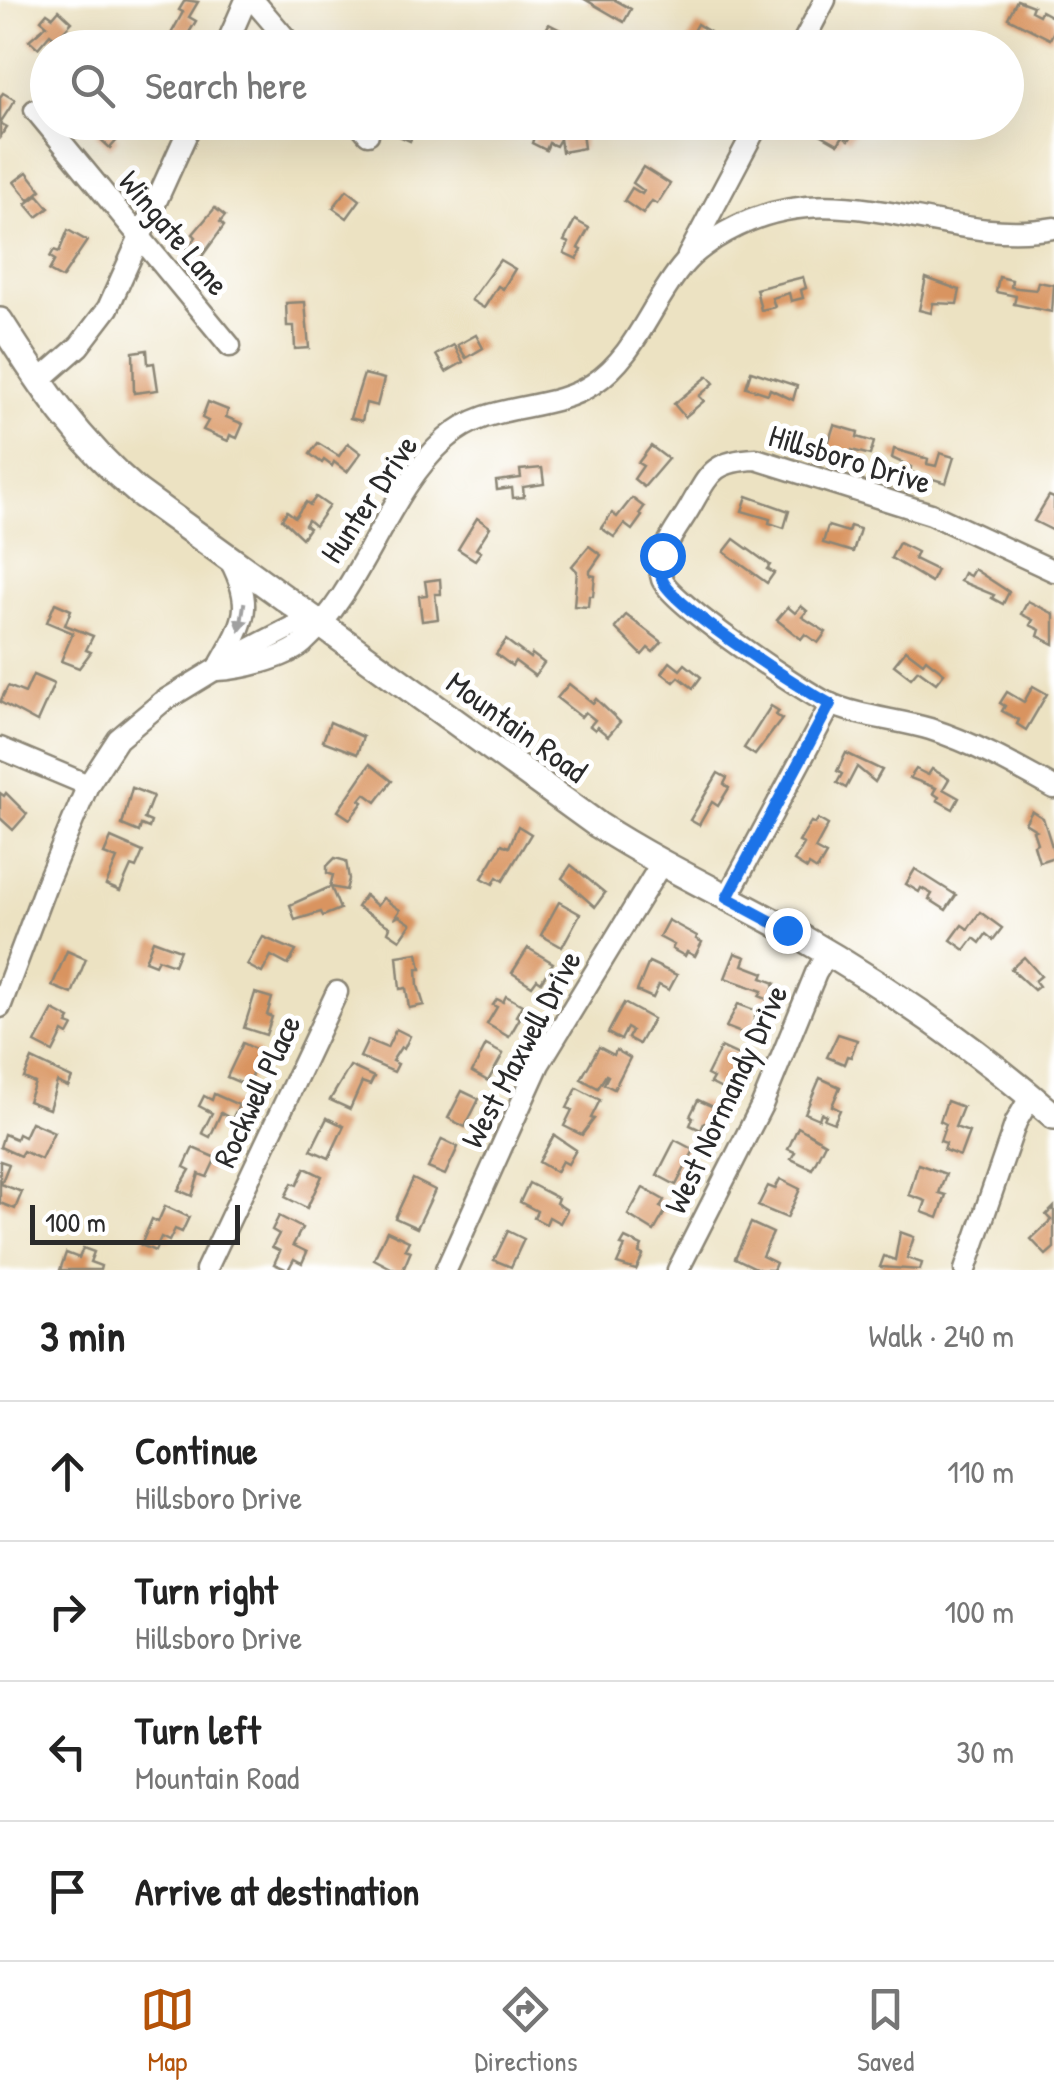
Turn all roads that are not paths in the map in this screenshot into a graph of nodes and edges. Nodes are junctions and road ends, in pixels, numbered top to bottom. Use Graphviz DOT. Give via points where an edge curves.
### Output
graph roads {
  1 [pos="250,0"];
  2 [pos="825,0"];
  3 [pos="235,30"];
  4 [pos="278,30"];
  5 [pos="809,30"];
  6 [pos="59,140"];
  7 [pos="184,140"];
  8 [pos="749,140"];
  9 [pos="1054,228"];
  10 [pos="140,240"];
  11 [pos="685,262"];
  12 [pos="0,321"];
  13 [pos="230,346"];
  14 [pos="38,380"];
  15 [pos="230,560"];
  16 [pos="1054,572"];
  17 [pos="318,624"];
  18 [pos="217,670"];
  19 [pos="830,704"];
  20 [pos="0,748"];
  21 [pos="88,786"];
  22 [pos="1054,788"];
  23 [pos="661,864"];
  24 [pos="727,898"];
  25 [pos="828,953"];
  26 [pos="336,992"];
  27 [pos="0,1006"];
  28 [pos="1031,1096"];
  29 [pos="1054,1116"];
  30 [pos="206,1270"];
  31 [pos="446,1270"];
  32 [pos="678,1270"];
  33 [pos="965,1270"];
  1 -- 3 [label="street"];
  1 -- 4 [label="street"];
  2 -- 5 [label="street"];
  6 -- 10 [label="street, Wingate Lane"];
  7 -- 10 [label="street"];
  8 -- 11 [label="street"];
  9 -- 11 [label="street, Hunter Drive" via="1001,231 815,206 726,232"];
  10 -- 13 [label="street, Wingate Lane"];
  10 -- 14 [label="street" via="96,327"];
  11 -- 17 [label="street, Hunter Drive" via="625,354 591,386 487,414 446,438"];
  12 -- 14 [label="main road, Mountain Road"];
  14 -- 15 [label="main road, Mountain Road" via="111,469"];
  15 -- 17 [label="main road, Mountain Road"];
  15 -- 18 [label="street, one-way" via="246,615"];
  16 -- 19 [label="street, Hillsboro Drive" via="931,514 756,459 728,460 709,475 662,555 662,579 679,601"];
  17 -- 18 [label="street, Hunter Drive" via="301,646 242,669"];
  17 -- 23 [label="main road, Mountain Road"];
  18 -- 21 [label="street" via="141,717"];
  19 -- 22 [label="street, Hillsboro Drive" via="980,747"];
  19 -- 24 [label="street"];
  20 -- 21 [label="street"];
  21 -- 27 [label="street"];
  23 -- 24 [label="main road, Mountain Road"];
  23 -- 31 [label="street, West Maxwell Drive" via="539,1064"];
  24 -- 25 [label="main road, Mountain Road"];
  25 -- 28 [label="main road, Mountain Road" via="925,1015"];
  25 -- 32 [label="street, West Normandy Drive" via="762,1105"];
  26 -- 30 [label="street, Rockwell Place"];
  28 -- 29 [label="main road, Mountain Road"];
  28 -- 33 [label="street"];
}
